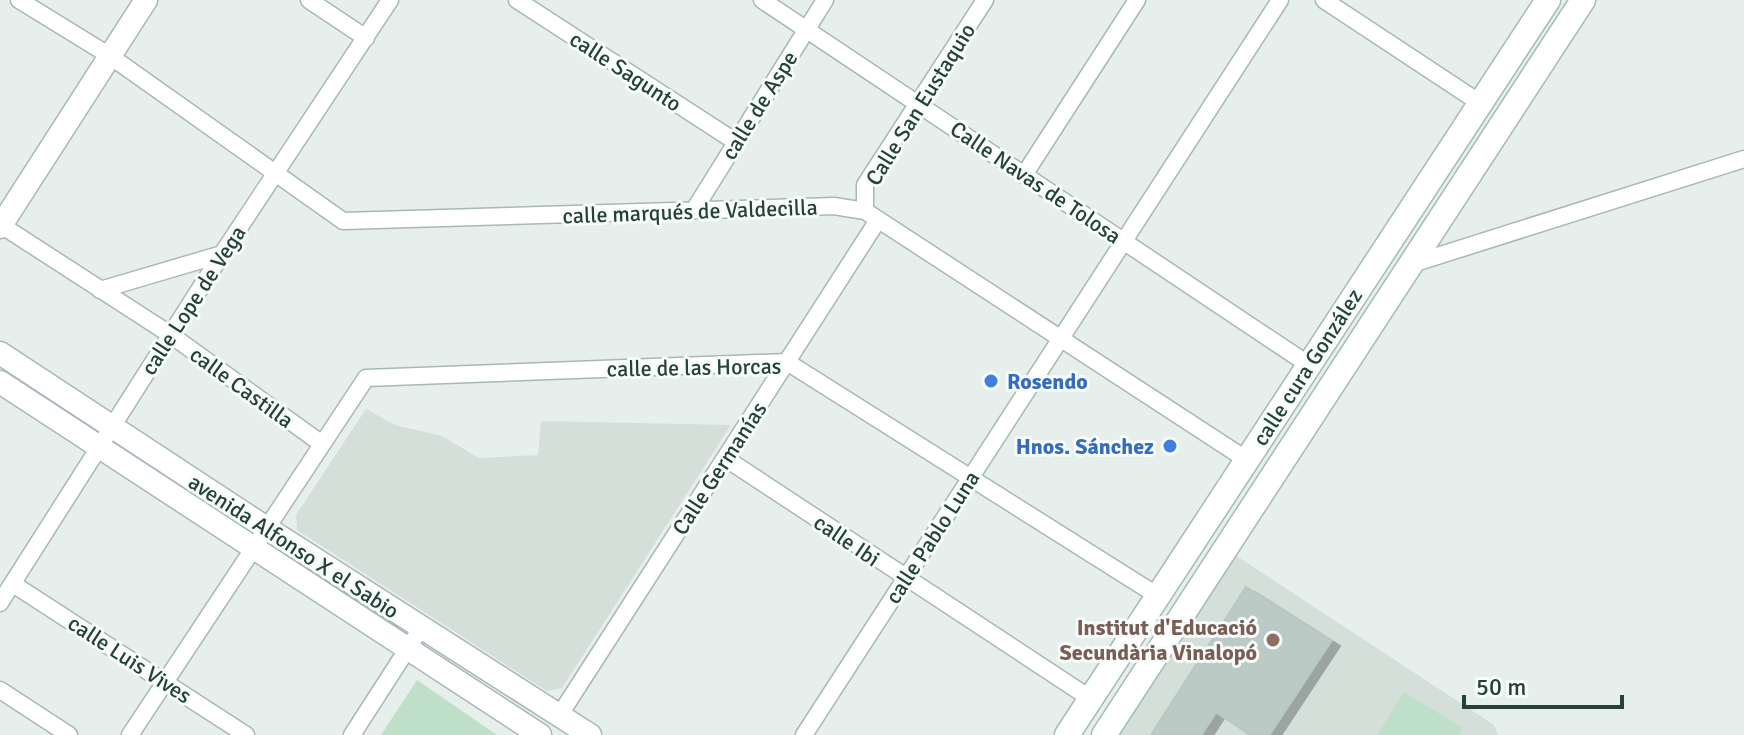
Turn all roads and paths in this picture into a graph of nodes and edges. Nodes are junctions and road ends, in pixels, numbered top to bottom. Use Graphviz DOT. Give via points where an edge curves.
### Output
graph roads {
  1 [pos="19,0"];
  2 [pos="146,0"];
  3 [pos="309,0"];
  4 [pos="390,0"];
  5 [pos="517,0"];
  6 [pos="762,0"];
  7 [pos="825,0"];
  8 [pos="985,0"];
  9 [pos="1137,0"];
  10 [pos="1280,0"];
  11 [pos="1324,0"];
  12 [pos="1548,0"];
  13 [pos="1583,0"];
  14 [pos="806,28"];
  15 [pos="366,38"];
  16 [pos="110,56"];
  17 [pos="918,103"];
  18 [pos="1480,103"];
  19 [pos="736,142"];
  20 [pos="1744,159"];
  21 [pos="275,175"];
  22 [pos="1024,175"];
  23 [pos="694,210"];
  24 [pos="872,215"];
  25 [pos="1,226"];
  26 [pos="1124,242"];
  27 [pos="222,254"];
  28 [pos="1412,264"];
  29 [pos="100,290"];
  30 [pos="171,335"];
  31 [pos="1061,339"];
  32 [pos="0,353"];
  33 [pos="787,362"];
  34 [pos="1309,365"];
  35 [pos="0,382"];
  36 [pos="111,428"];
  37 [pos="322,444"];
  38 [pos="99,448"];
  39 [pos="725,458"];
  40 [pos="1247,460"];
  41 [pos="971,477"];
  42 [pos="261,538"];
  43 [pos="905,579"];
  44 [pos="13,584"];
  45 [pos="1158,596"];
  46 [pos="0,603"];
  47 [pos="421,628"];
  48 [pos="407,650"];
  49 [pos="167,682"];
  50 [pos="0,690"];
  51 [pos="1091,699"];
  52 [pos="551,711"];
  53 [pos="530,732"];
  54 [pos="69,735"];
  55 [pos="130,735"];
  56 [pos="246,735"];
  57 [pos="352,735"];
  58 [pos="590,735"];
  59 [pos="804,735"];
  60 [pos="1067,735"];
  61 [pos="1104,735"];
  1 -- 16 [label="street, calle marqués de Valdecilla"];
  2 -- 16 [label="street"];
  3 -- 15 [label="street"];
  4 -- 15 [label="street, calle Lope de Vega"];
  5 -- 19 [label="street, calle Sagunto"];
  6 -- 14 [label="street, Calle Navas de Tolosa"];
  7 -- 14 [label="street, calle de Aspe"];
  8 -- 17 [label="street, Calle San Eustaquio"];
  9 -- 22 [label="street"];
  10 -- 26 [label="street, calle Pablo Luna"];
  11 -- 18 [label="street"];
  12 -- 18 [label="main road, calle cura González"];
  13 -- 28 [label="main road, calle cura González"];
  14 -- 17 [label="street, Calle Navas de Tolosa"];
  14 -- 19 [label="street, calle de Aspe"];
  15 -- 21 [label="street, calle Lope de Vega"];
  16 -- 21 [label="street, calle marqués de Valdecilla"];
  16 -- 25 [label="street"];
  17 -- 22 [label="street, Calle Navas de Tolosa"];
  17 -- 24 [label="street, Calle San Eustaquio" via="865,185"];
  18 -- 34 [label="main road, calle cura González"];
  19 -- 23 [label="street, calle de Aspe"];
  20 -- 28 [label="street"];
  21 -- 23 [label="street, calle marqués de Valdecilla" via="343,221"];
  21 -- 27 [label="street, calle Lope de Vega"];
  22 -- 26 [label="street, Calle Navas de Tolosa"];
  23 -- 24 [label="street, calle marqués de Valdecilla" via="834,206"];
  24 -- 31 [label="street, calle marqués de Valdecilla"];
  24 -- 33 [label="street, Calle Germanías"];
  25 -- 29 [label="street, calle Castilla"];
  26 -- 31 [label="street, calle Pablo Luna"];
  26 -- 34 [label="street, Calle Navas de Tolosa"];
  27 -- 29 [label="street"];
  27 -- 30 [label="street, calle Lope de Vega"];
  28 -- 61 [label="main road, calle cura González"];
  29 -- 30 [label="street, calle Castilla"];
  30 -- 36 [label="street, calle Lope de Vega"];
  30 -- 37 [label="street, calle Castilla"];
  31 -- 40 [label="street, calle marqués de Valdecilla"];
  31 -- 41 [label="street, calle Pablo Luna"];
  32 -- 36 [label="street, avenida Alfonso X el Sabio"];
  33 -- 37 [label="street, calle de las Horcas" via="366,378"];
  33 -- 39 [label="street, Calle Germanías"];
  33 -- 41 [label="street, calle de las Horcas"];
  34 -- 40 [label="main road, calle cura González"];
  35 -- 38 [label="street, avenida Alfonso X el Sabio"];
  36 -- 38 [label="street, calle Lope de Vega"];
  36 -- 42 [label="street, avenida Alfonso X el Sabio"];
  37 -- 42 [label="street, calle de las Horcas"];
  38 -- 42 [label="street, avenida Alfonso X el Sabio"];
  38 -- 44 [label="street, calle Lope de Vega"];
  39 -- 43 [label="street, calle Ibi"];
  39 -- 52 [label="street, Calle Germanías"];
  40 -- 45 [label="main road, calle cura González"];
  41 -- 43 [label="street, calle Pablo Luna"];
  41 -- 45 [label="street, calle de las Horcas"];
  42 -- 47 [label="street, avenida Alfonso X el Sabio"];
  42 -- 48 [label="street, avenida Alfonso X el Sabio"];
  42 -- 49 [label="street, calle de las Horcas"];
  43 -- 51 [label="street, calle Ibi"];
  43 -- 59 [label="street, calle Pablo Luna"];
  44 -- 46 [label="street, calle Lope de Vega"];
  44 -- 49 [label="street, calle Luis Vives"];
  45 -- 51 [label="main road, calle cura González"];
  47 -- 48 [label="street"];
  47 -- 52 [label="street, avenida Alfonso X el Sabio"];
  48 -- 53 [label="street, avenida Alfonso X el Sabio"];
  48 -- 57 [label="street"];
  49 -- 55 [label="street, calle de las Horcas"];
  49 -- 56 [label="street, calle Luis Vives"];
  50 -- 54 [label="street"];
  51 -- 60 [label="main road, calle cura González"];
  52 -- 53 [label="street, Calle Germanías"];
  52 -- 58 [label="street, avenida Alfonso X el Sabio"];
}
